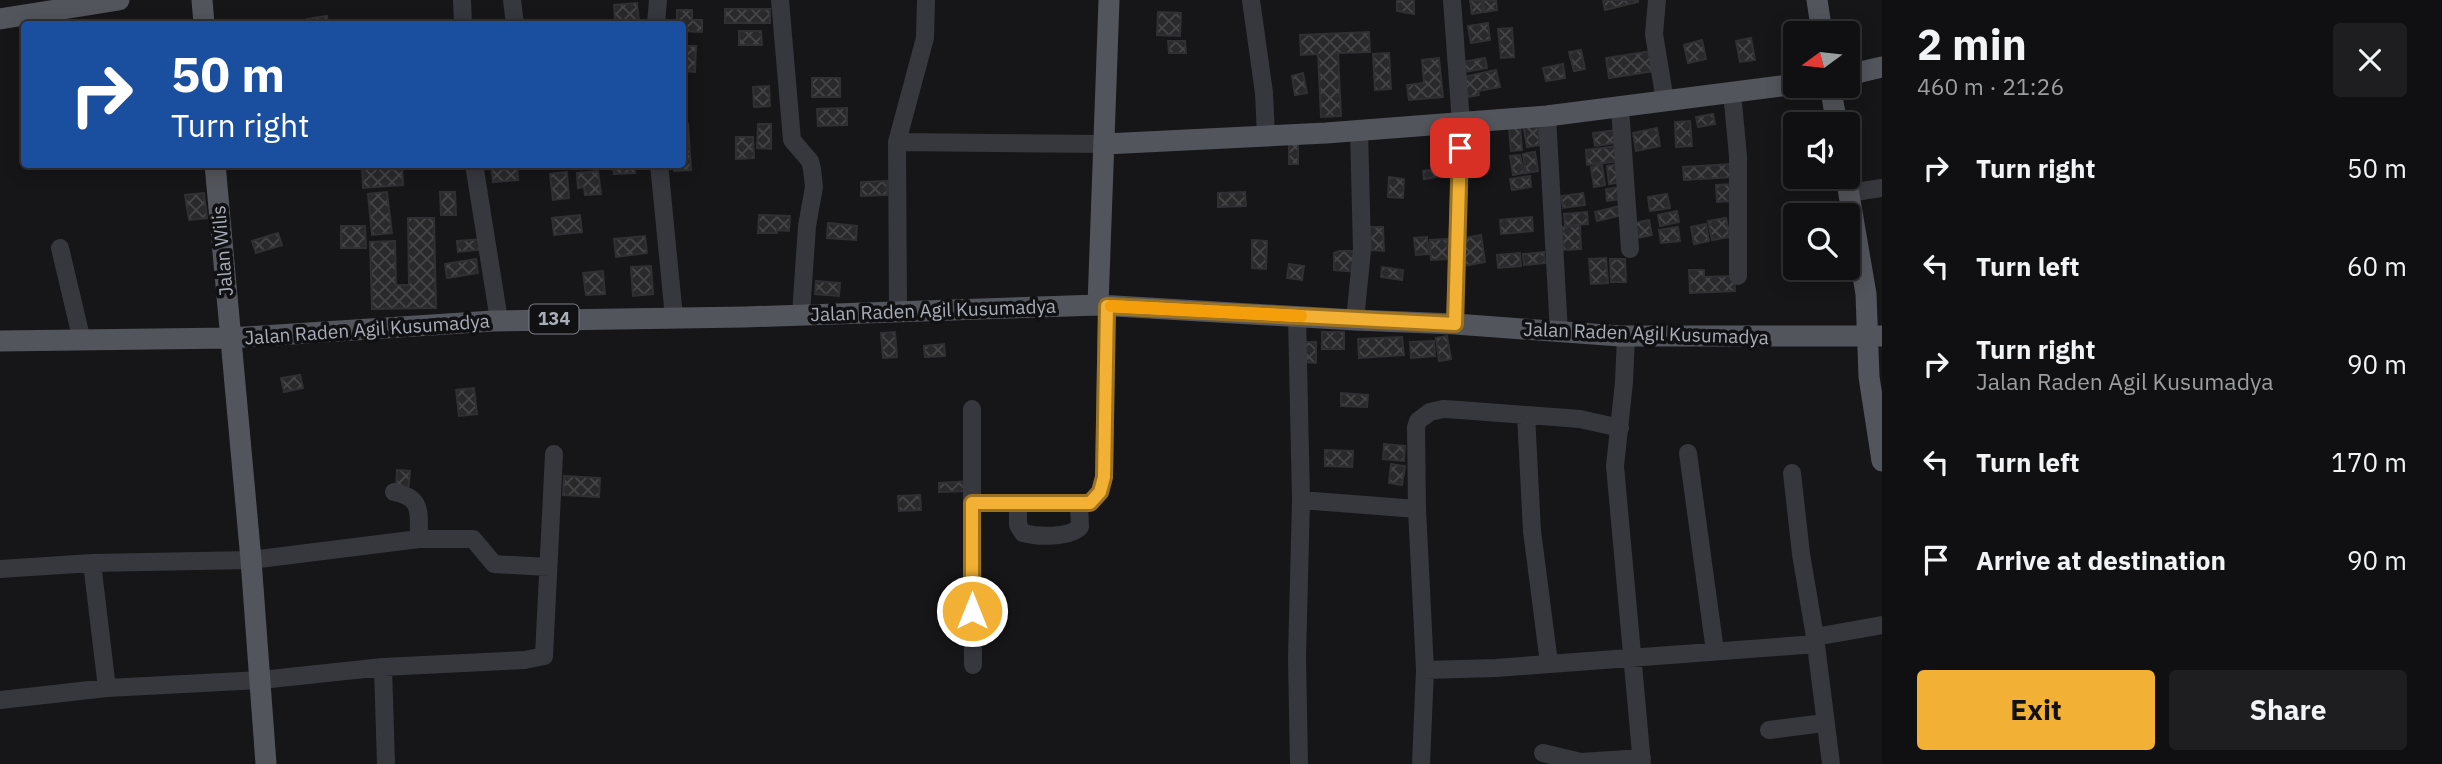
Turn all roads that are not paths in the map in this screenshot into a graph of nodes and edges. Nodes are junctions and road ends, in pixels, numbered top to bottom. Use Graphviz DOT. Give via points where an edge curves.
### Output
graph roads {
  1 [pos="119,0"];
  2 [pos="202,0"];
  3 [pos="461,0"];
  4 [pos="512,0"];
  5 [pos="658,0"];
  6 [pos="780,0"];
  7 [pos="926,0"];
  8 [pos="1109,0"];
  9 [pos="1251,0"];
  10 [pos="1452,0"];
  11 [pos="1657,0"];
  12 [pos="1817,0"];
  13 [pos="0,19"];
  14 [pos="204,21"];
  15 [pos="463,21"];
  16 [pos="515,21"];
  17 [pos="656,21"];
  18 [pos="1820,21"];
  19 [pos="1882,66"];
  20 [pos="1860,72"];
  21 [pos="1783,86"];
  22 [pos="1732,92"];
  23 [pos="1665,102"];
  24 [pos="1620,108"];
  25 [pos="1547,116"];
  26 [pos="1461,123"];
  27 [pos="1359,130"];
  28 [pos="1266,136"];
  29 [pos="897,142"];
  30 [pos="1105,144"];
  31 [pos="215,168"];
  32 [pos="475,168"];
  33 [pos="659,168"];
  34 [pos="1860,186"];
  35 [pos="1882,188"];
  36 [pos="1848,189"];
  37 [pos="60,247"];
  38 [pos="1630,249"];
  39 [pos="1738,276"];
  40 [pos="1103,306"];
  41 [pos="898,312"];
  42 [pos="801,314"];
  43 [pos="1297,316"];
  44 [pos="674,317"];
  45 [pos="499,320"];
  46 [pos="1355,320"];
  47 [pos="1455,324"];
  48 [pos="1559,333"];
  49 [pos="1626,336"];
  50 [pos="1874,336"];
  51 [pos="229,338"];
  52 [pos="0,341"];
  53 [pos="82,341"];
  54 [pos="972,409"];
  55 [pos="1527,415"];
  56 [pos="1620,428"];
  57 [pos="1688,453"];
  58 [pos="554,454"];
  59 [pos="1882,461"];
  60 [pos="1792,473"];
  61 [pos="394,492"];
  62 [pos="1301,500"];
  63 [pos="972,503"];
  64 [pos="1079,503"];
  65 [pos="1018,504"];
  66 [pos="1416,509"];
  67 [pos="419,539"];
  68 [pos="251,560"];
  69 [pos="92,563"];
  70 [pos="548,567"];
  71 [pos="0,569"];
  72 [pos="1882,625"];
  73 [pos="1816,640"];
  74 [pos="1715,651"];
  75 [pos="1631,659"];
  76 [pos="1549,663"];
  77 [pos="973,665"];
  78 [pos="383,667"];
  79 [pos="1425,670"];
  80 [pos="261,680"];
  81 [pos="107,688"];
  82 [pos="0,700"];
  83 [pos="1824,723"];
  84 [pos="1769,730"];
  85 [pos="1543,753"];
  86 [pos="1642,761"];
  87 [pos="266,764"];
  88 [pos="386,764"];
  89 [pos="1299,764"];
  90 [pos="1421,764"];
  91 [pos="1830,764"];
  1 -- 13 [label="main road"];
  2 -- 14 [label="main road"];
  3 -- 15 [label="street"];
  4 -- 16 [label="street"];
  5 -- 17 [label="street"];
  6 -- 42 [label="street" via="792,140 810,161 814,187"];
  7 -- 29 [label="street" via="925,38"];
  8 -- 30 [label="main road"];
  9 -- 28 [label="street"];
  10 -- 26 [label="street"];
  11 -- 23 [label="street" via="1654,34"];
  12 -- 18 [label="main road"];
  19 -- 20 [label="main road"];
  21 -- 22 [label="main road"];
  22 -- 23 [label="main road"];
  22 -- 39 [label="street" via="1738,156"];
  23 -- 24 [label="main road"];
  24 -- 25 [label="main road"];
  24 -- 38 [label="street"];
  25 -- 26 [label="main road"];
  25 -- 48 [label="street"];
  26 -- 27 [label="main road"];
  26 -- 47 [label="street"];
  27 -- 28 [label="main road"];
  27 -- 46 [label="street" via="1362,250"];
  28 -- 30 [label="main road"];
  29 -- 30 [label="street"];
  29 -- 41 [label="street"];
  30 -- 40 [label="main road"];
  31 -- 51 [label="main road, Jalan Wilis"];
  32 -- 45 [label="street"];
  33 -- 44 [label="street"];
  34 -- 35 [label="street"];
  36 -- 50 [label="main road"];
  37 -- 53 [label="street"];
  40 -- 41 [label="main road, Jalan Raden Agil Kusumadya / 134"];
  40 -- 43 [label="main road, Jalan Raden Agil Kusumadya / 134"];
  40 -- 64 [label="street" via="1104,477 1096,498"];
  41 -- 42 [label="main road, Jalan Raden Agil Kusumadya / 134"];
  42 -- 44 [label="main road, Jalan Raden Agil Kusumadya / 134"];
  43 -- 46 [label="main road, Jalan Raden Agil Kusumadya / 134"];
  43 -- 62 [label="street"];
  44 -- 45 [label="main road, Jalan Raden Agil Kusumadya / 134"];
  45 -- 51 [label="main road, Jalan Raden Agil Kusumadya / 134"];
  46 -- 47 [label="main road, Jalan Raden Agil Kusumadya / 134"];
  47 -- 48 [label="main road, Jalan Raden Agil Kusumadya / 134"];
  48 -- 49 [label="main road, Jalan Raden Agil Kusumadya / 134"];
  49 -- 50 [label="main road, Jalan Raden Agil Kusumadya / 134"];
  49 -- 56 [label="street"];
  50 -- 59 [label="main road" via="1869,377"];
  51 -- 53 [label="main road, Jalan Raden Agil Kusumadya / 134"];
  51 -- 68 [label="main road, Jalan Wilis"];
  52 -- 53 [label="main road, Jalan Raden Agil Kusumadya / 134"];
  54 -- 63 [label="street"];
  55 -- 56 [label="street"];
  55 -- 66 [label="street" via="1443,409 1423,415 1416,427"];
  55 -- 76 [label="street" via="1532,531"];
  56 -- 75 [label="street" via="1615,466"];
  57 -- 74 [label="street"];
  58 -- 70 [label="street"];
  60 -- 73 [label="street"];
  61 -- 67 [label="street" via="415,500"];
  62 -- 66 [label="street"];
  62 -- 89 [label="street"];
  63 -- 65 [label="street"];
  63 -- 77 [label="street"];
  64 -- 65 [label="street"];
  64 -- 65 [label="street" via="1080,527 1072,533 1055,534 1023,533 1018,525"];
  66 -- 79 [label="street"];
  67 -- 68 [label="street"];
  67 -- 70 [label="street" via="473,539 494,564"];
  68 -- 69 [label="street"];
  68 -- 80 [label="main road, Jalan Wilis"];
  69 -- 71 [label="street"];
  69 -- 81 [label="street"];
  70 -- 78 [label="street" via="544,656"];
  72 -- 73 [label="street"];
  73 -- 74 [label="street"];
  73 -- 83 [label="street"];
  74 -- 75 [label="street"];
  75 -- 76 [label="street"];
  75 -- 86 [label="street"];
  76 -- 79 [label="street"];
  78 -- 80 [label="street"];
  78 -- 88 [label="street"];
  79 -- 90 [label="street"];
  80 -- 81 [label="street"];
  80 -- 87 [label="main road, Jalan Wilis"];
  81 -- 82 [label="street"];
  83 -- 84 [label="street"];
  83 -- 91 [label="street"];
  85 -- 86 [label="street" via="1581,762"];
}
